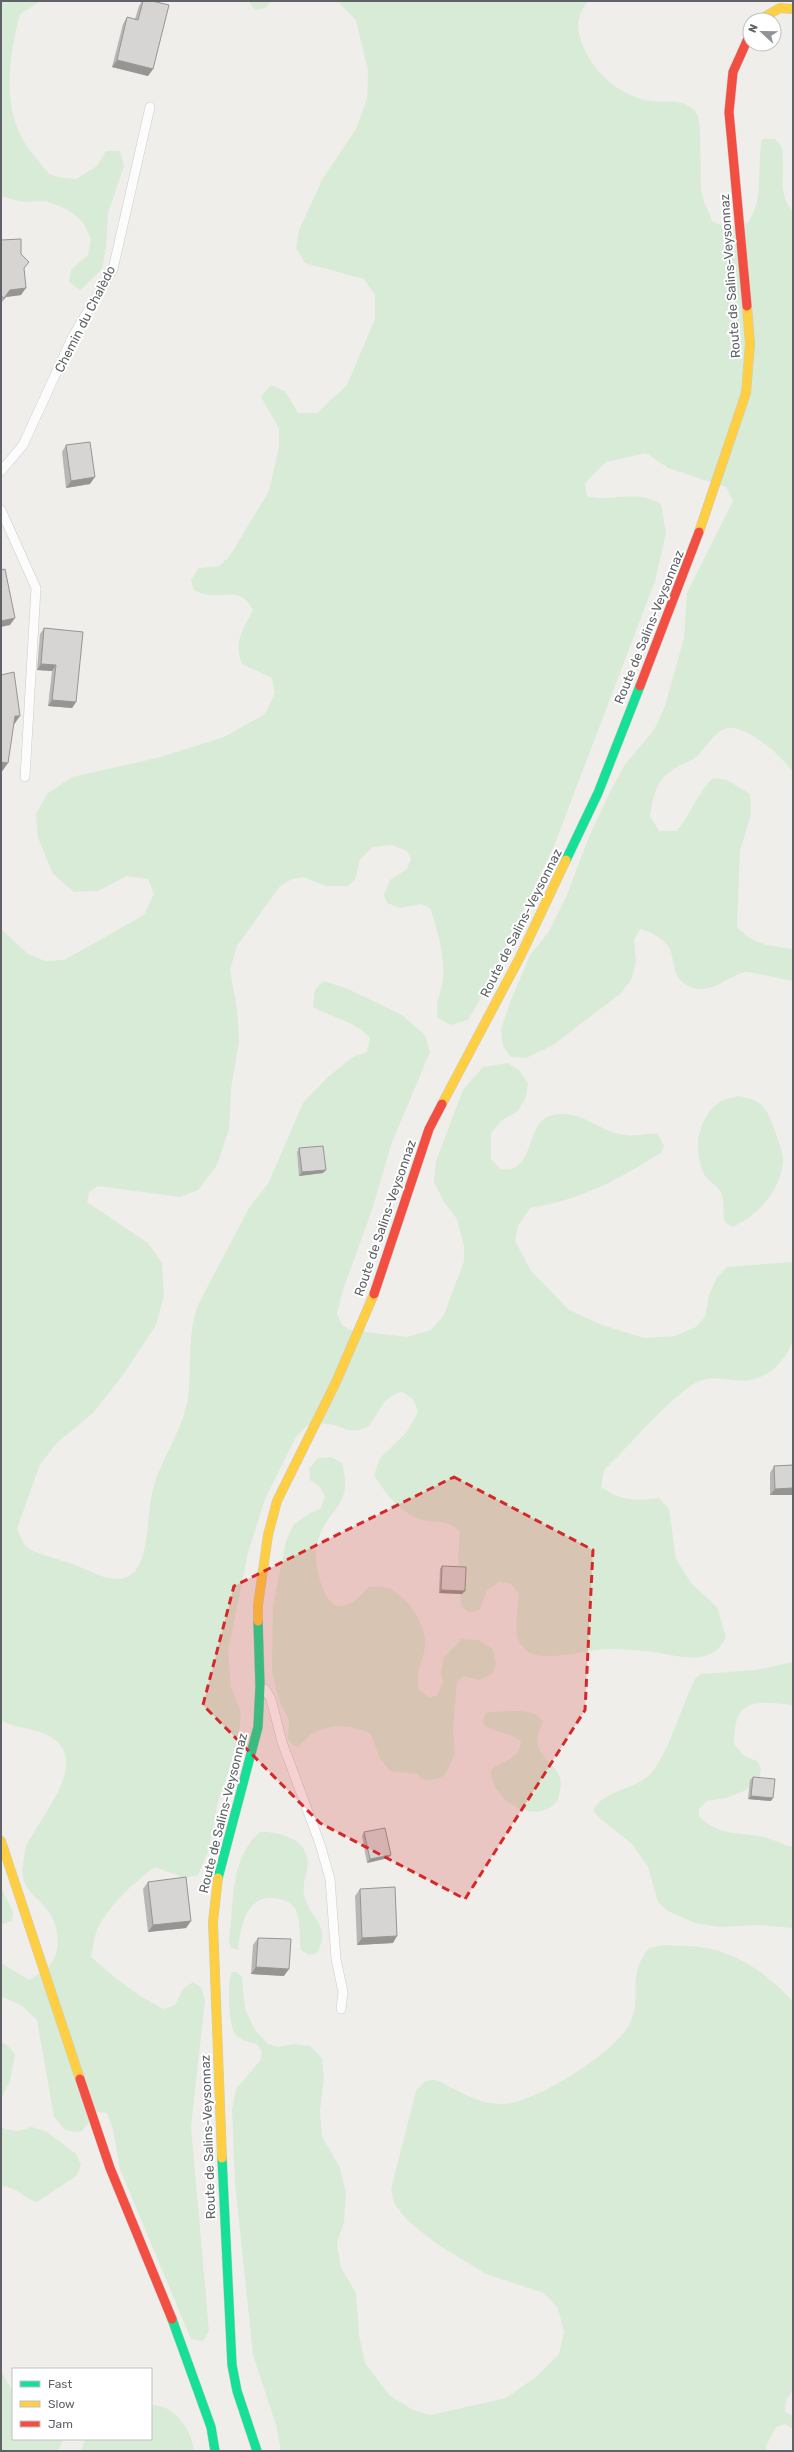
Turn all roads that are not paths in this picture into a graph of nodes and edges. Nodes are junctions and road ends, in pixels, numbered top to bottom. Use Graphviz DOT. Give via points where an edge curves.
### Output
graph roads {
  1 [pos="793,9"];
  2 [pos="773,12"];
  3 [pos="742,52"];
  4 [pos="150,107"];
  5 [pos="1,471"];
  6 [pos="1,510"];
  7 [pos="25,777"];
  8 [pos="260,1686"];
  9 [pos="1,1840"];
  10 [pos="342,2009"];
  11 [pos="215,2451"];
  12 [pos="257,2451"];
  1 -- 2 [label="street" via="780,8"];
  3 -- 8 [label="street, Route de Salins-Veysonnaz" via="733,72 729,112 750,344 746,393 740,419 696,542 598,793 520,956 429,1129 370,1304 336,1382 277,1501 268,1535 259,1590"];
  4 -- 5 [label="lane, Chemin du Chalèdo" via="113,269 73,336 24,445"];
  6 -- 7 [label="lane" via="36,588"];
  8 -- 10 [label="lane" via="267,1691 271,1699 282,1742 320,1844 330,1879 336,1959 343,1992"];
  8 -- 12 [label="street, Route de Salins-Veysonnaz" via="255,1746 218,1878 213,1922 231,2358 237,2391"];
  9 -- 11 [label="street" via="110,2168 180,2340 211,2427"];
}
